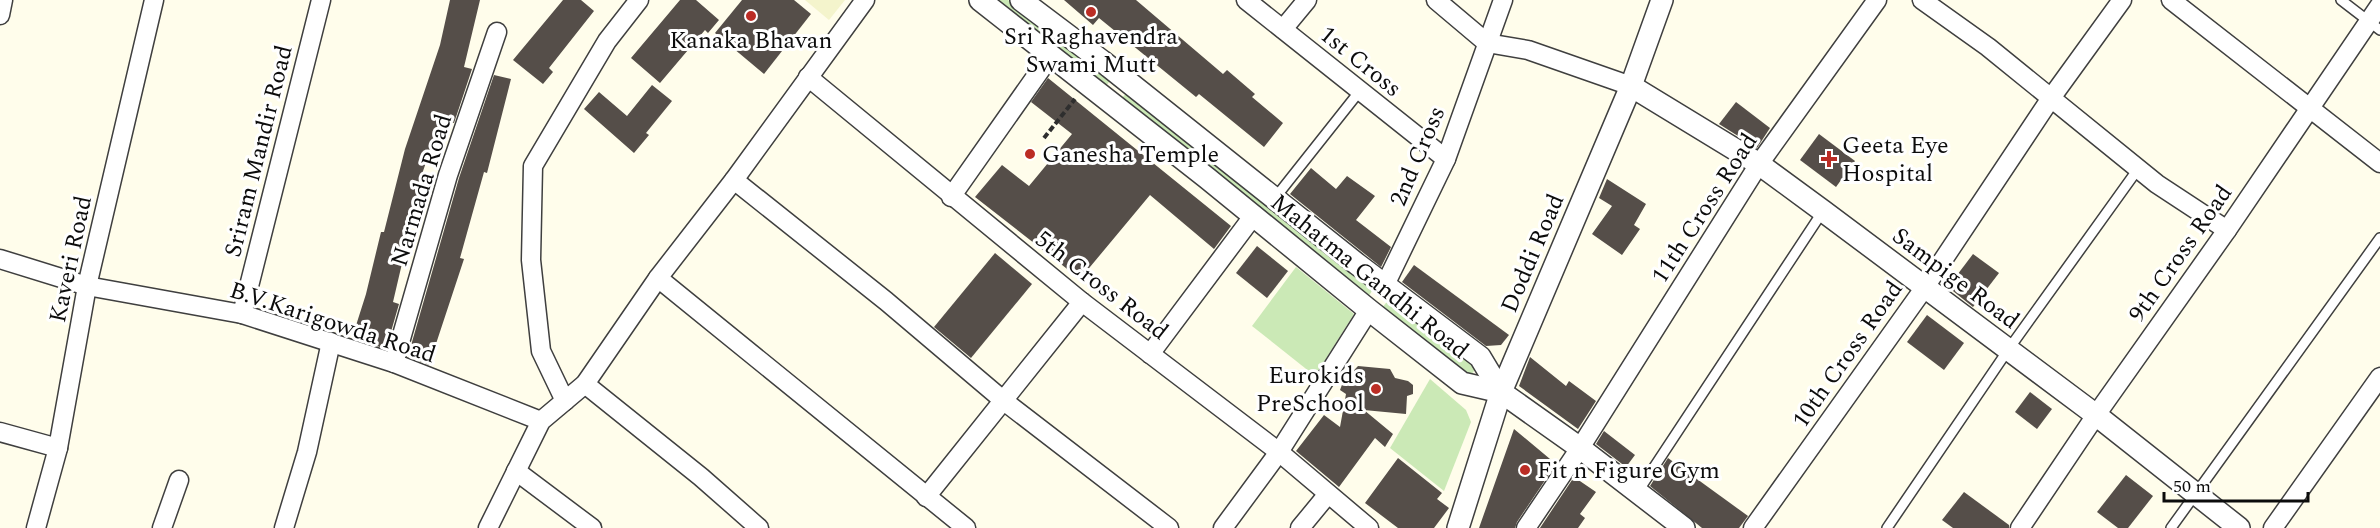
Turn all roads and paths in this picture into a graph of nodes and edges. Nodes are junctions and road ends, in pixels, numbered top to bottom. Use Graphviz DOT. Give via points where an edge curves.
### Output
graph roads {
  1 [pos="3,0"];
  2 [pos="154,0"];
  3 [pos="321,0"];
  4 [pos="639,0"];
  5 [pos="865,0"];
  6 [pos="980,0"];
  7 [pos="1021,0"];
  8 [pos="1246,0"];
  9 [pos="1307,0"];
  10 [pos="1436,0"];
  11 [pos="1503,0"];
  12 [pos="1662,0"];
  13 [pos="1877,0"];
  14 [pos="1922,0"];
  15 [pos="2121,0"];
  16 [pos="2171,0"];
  17 [pos="2341,0"];
  18 [pos="2380,5"];
  19 [pos="0,15"];
  20 [pos="2374,25"];
  21 [pos="1283,30"];
  22 [pos="497,32"];
  23 [pos="1487,43"];
  24 [pos="1051,55"];
  25 [pos="808,77"];
  26 [pos="1125,81"];
  27 [pos="1631,86"];
  28 [pos="1359,92"];
  29 [pos="2051,98"];
  30 [pos="1075,99"];
  31 [pos="1108,100"];
  32 [pos="2308,108"];
  33 [pos="1044,138"];
  34 [pos="1446,159"];
  35 [pos="2380,163"];
  36 [pos="1758,164"];
  37 [pos="2139,169"];
  38 [pos="734,180"];
  39 [pos="951,197"];
  40 [pos="1275,198"];
  41 [pos="1823,211"];
  42 [pos="1254,215"];
  43 [pos="2227,230"];
  44 [pos="2380,238"];
  45 [pos="0,259"];
  46 [pos="658,278"];
  47 [pos="1385,285"];
  48 [pos="87,286"];
  49 [pos="1924,286"];
  50 [pos="1082,302"];
  51 [pos="1369,310"];
  52 [pos="242,314"];
  53 [pos="331,342"];
  54 [pos="2008,350"];
  55 [pos="1150,354"];
  56 [pos="394,363"];
  57 [pos="2380,377"];
  58 [pos="585,384"];
  59 [pos="1501,392"];
  60 [pos="565,401"];
  61 [pos="1004,401"];
  62 [pos="2096,415"];
  63 [pos="541,421"];
  64 [pos="0,432"];
  65 [pos="58,448"];
  66 [pos="1581,448"];
  67 [pos="1279,452"];
  68 [pos="516,471"];
  69 [pos="179,480"];
  70 [pos="2194,492"];
  71 [pos="1637,493"];
  72 [pos="1328,494"];
  73 [pos="926,497"];
  74 [pos="36,528"];
  75 [pos="162,528"];
  76 [pos="284,528"];
  77 [pos="488,528"];
  78 [pos="592,528"];
  79 [pos="759,528"];
  80 [pos="966,528"];
  81 [pos="1169,528"];
  82 [pos="1223,528"];
  83 [pos="1300,528"];
  84 [pos="1369,528"];
  85 [pos="1458,528"];
  86 [pos="1526,528"];
  87 [pos="1684,528"];
  88 [pos="1753,528"];
  89 [pos="1887,528"];
  90 [pos="2020,528"];
  91 [pos="2171,528"];
  92 [pos="2239,528"];
  93 [pos="2273,528"];
  1 -- 19 [label="street"];
  2 -- 48 [label="street, Kaveri Road"];
  3 -- 52 [label="street, Sriram Mandir Road"];
  4 -- 60 [label="street" via="607,41 533,166 531,260 541,351"];
  5 -- 25 [label="street"];
  6 -- 24 [label="street, Mahatma Gandhi Road"];
  7 -- 26 [label="street, Mahatma Gandhi Road"];
  8 -- 21 [label="street, 1st Cross"];
  9 -- 21 [label="street"];
  10 -- 23 [label="street"];
  11 -- 23 [label="street, 2nd Cross"];
  12 -- 27 [label="street, Doddi Road"];
  13 -- 36 [label="street, 11th Cross Road"];
  14 -- 29 [label="street"];
  15 -- 29 [label="street, 10th Cross Road"];
  16 -- 32 [label="street"];
  17 -- 20 [label="lane"];
  18 -- 20 [label="street, 9th Cross Road"];
  20 -- 32 [label="street, 9th Cross Road"];
  21 -- 28 [label="street, 1st Cross"];
  22 -- 56 [label="street, Narmada Road" via="448,175"];
  23 -- 27 [label="street" via="1528,50"];
  23 -- 34 [label="street, 2nd Cross"];
  24 -- 31 [label="street, Mahatma Gandhi Road"];
  24 -- 39 [label="street"];
  25 -- 38 [label="street"];
  25 -- 39 [label="street, 5th Cross Road"];
  26 -- 31 [label="street"];
  26 -- 40 [label="street, Mahatma Gandhi Road"];
  27 -- 36 [label="street, Sampige Road"];
  27 -- 59 [label="street, Doddi Road"];
  28 -- 34 [label="street, 1st Cross"];
  28 -- 40 [label="lane"];
  29 -- 37 [label="street"];
  29 -- 49 [label="street, 10th Cross Road"];
  30 -- 33 [label="path"];
  31 -- 42 [label="street, Mahatma Gandhi Road"];
  32 -- 35 [label="street"];
  32 -- 43 [label="street, 9th Cross Road"];
  34 -- 47 [label="street, 2nd Cross"];
  36 -- 41 [label="street, Sampige Road"];
  36 -- 66 [label="street, 11th Cross Road"];
  37 -- 43 [label="street"];
  37 -- 54 [label="lane"];
  38 -- 46 [label="street"];
  38 -- 61 [label="street"];
  39 -- 50 [label="street, 5th Cross Road"];
  40 -- 47 [label="street, Mahatma Gandhi Road"];
  41 -- 49 [label="street, Sampige Road"];
  41 -- 71 [label="lane"];
  42 -- 51 [label="street, Mahatma Gandhi Road"];
  42 -- 55 [label="street"];
  43 -- 62 [label="street, 9th Cross Road"];
  44 -- 70 [label="lane"];
  45 -- 48 [label="street, B.V.Karigowda Road"];
  46 -- 58 [label="street"];
  46 -- 73 [label="street"];
  47 -- 51 [label="street"];
  47 -- 59 [label="street, Mahatma Gandhi Road" via="1480,357"];
  48 -- 52 [label="street, B.V.Karigowda Road"];
  48 -- 65 [label="street, Kaveri Road"];
  49 -- 54 [label="street, Sampige Road"];
  49 -- 88 [label="street, 10th Cross Road"];
  50 -- 55 [label="street, 5th Cross Road"];
  50 -- 61 [label="street"];
  51 -- 59 [label="street, Mahatma Gandhi Road" via="1462,383"];
  51 -- 67 [label="street"];
  52 -- 53 [label="street, B.V.Karigowda Road"];
  53 -- 56 [label="street, B.V.Karigowda Road"];
  53 -- 76 [label="street" via="307,452"];
  54 -- 62 [label="street, Sampige Road"];
  54 -- 89 [label="lane"];
  55 -- 67 [label="street, 5th Cross Road"];
  56 -- 63 [label="street, B.V.Karigowda Road"];
  57 -- 93 [label="street"];
  58 -- 60 [label="street"];
  58 -- 79 [label="street"];
  59 -- 66 [label="street"];
  59 -- 85 [label="street, Doddi Road"];
  60 -- 63 [label="street"];
  61 -- 73 [label="street"];
  61 -- 81 [label="street"];
  62 -- 70 [label="street, Sampige Road"];
  62 -- 90 [label="street, 9th Cross Road"];
  63 -- 68 [label="street"];
  64 -- 65 [label="street"];
  65 -- 74 [label="street, Kaveri Road"];
  66 -- 71 [label="street"];
  66 -- 86 [label="street, 11th Cross Road"];
  67 -- 72 [label="street, 5th Cross Road"];
  67 -- 82 [label="street"];
  68 -- 77 [label="street"];
  68 -- 78 [label="street"];
  69 -- 75 [label="street"];
  70 -- 91 [label="lane"];
  70 -- 92 [label="street, Sampige Road"];
  71 -- 87 [label="street"];
  72 -- 83 [label="street"];
  72 -- 84 [label="street, 5th Cross Road"];
  73 -- 80 [label="street"];
}
